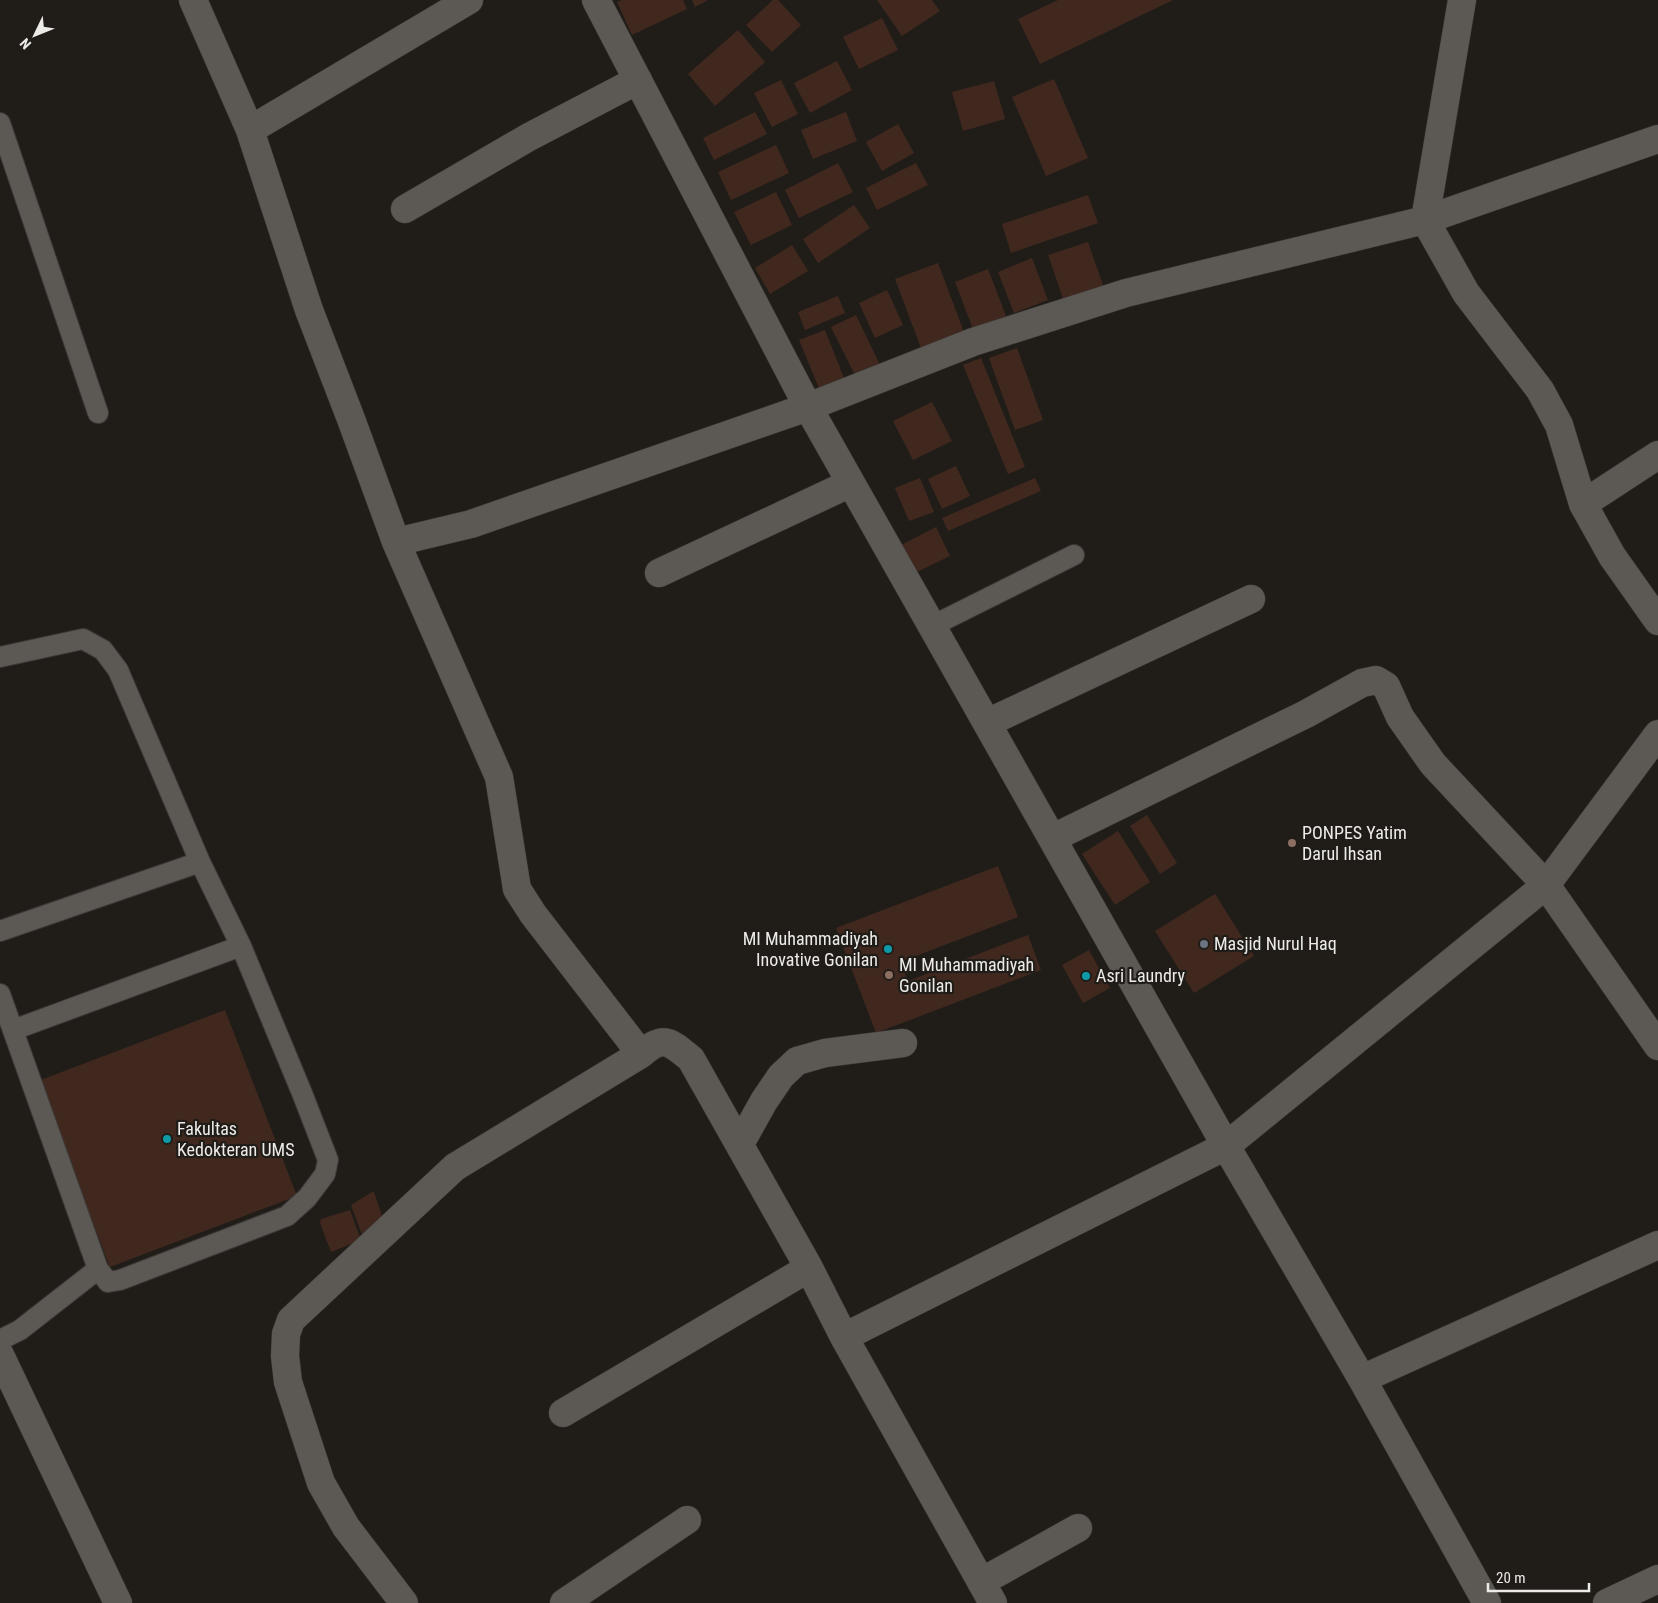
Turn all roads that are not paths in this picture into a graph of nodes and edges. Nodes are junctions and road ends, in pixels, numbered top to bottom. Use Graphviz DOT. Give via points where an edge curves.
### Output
graph roads {
  1 [pos="193,0"];
  2 [pos="469,0"];
  3 [pos="596,0"];
  4 [pos="1462,0"];
  5 [pos="638,80"];
  6 [pos="0,123"];
  7 [pos="250,130"];
  8 [pos="1658,140"];
  9 [pos="405,209"];
  10 [pos="1425,220"];
  11 [pos="808,408"];
  12 [pos="98,413"];
  13 [pos="1658,455"];
  14 [pos="851,483"];
  15 [pos="1583,504"];
  16 [pos="396,542"];
  17 [pos="1074,555"];
  18 [pos="659,573"];
  19 [pos="1251,599"];
  20 [pos="1658,621"];
  21 [pos="932,626"];
  22 [pos="0,657"];
  23 [pos="987,723"];
  24 [pos="1658,734"];
  25 [pos="1053,838"];
  26 [pos="200,862"];
  27 [pos="1546,885"];
  28 [pos="0,931"];
  29 [pos="241,946"];
  30 [pos="0,994"];
  31 [pos="13,1030"];
  32 [pos="903,1043"];
  33 [pos="1658,1046"];
  34 [pos="641,1054"];
  35 [pos="740,1144"];
  36 [pos="1226,1146"];
  37 [pos="1658,1245"];
  38 [pos="809,1268"];
  39 [pos="98,1269"];
  40 [pos="844,1337"];
  41 [pos="0,1340"];
  42 [pos="0,1355"];
  43 [pos="1362,1379"];
  44 [pos="563,1414"];
  45 [pos="687,1520"];
  46 [pos="1078,1528"];
  47 [pos="1658,1579"];
  48 [pos="987,1592"];
  49 [pos="118,1603"];
  50 [pos="404,1603"];
  51 [pos="564,1603"];
  52 [pos="1487,1603"];
  53 [pos="1606,1603"];
  1 -- 7 [label="street"];
  2 -- 7 [label="street"];
  3 -- 5 [label="street"];
  4 -- 10 [label="street"];
  5 -- 9 [label="street"];
  5 -- 11 [label="street"];
  6 -- 12 [label="lane"];
  7 -- 16 [label="street" via="308,310"];
  8 -- 10 [label="street"];
  10 -- 11 [label="street" via="1126,293 973,342"];
  10 -- 15 [label="street" via="1466,293 1540,390 1559,425"];
  11 -- 14 [label="street"];
  11 -- 16 [label="street" via="471,524"];
  13 -- 15 [label="street"];
  14 -- 18 [label="street"];
  14 -- 21 [label="street"];
  15 -- 20 [label="street" via="1612,556"];
  16 -- 34 [label="street" via="499,777 517,889"];
  17 -- 21 [label="lane"];
  19 -- 23 [label="street"];
  21 -- 23 [label="street"];
  22 -- 26 [label="lane" via="83,639 103,650 118,670"];
  23 -- 25 [label="street"];
  24 -- 27 [label="street"];
  25 -- 27 [label="street" via="1306,714 1362,683 1376,680 1386,686 1400,717 1433,764"];
  25 -- 36 [label="street"];
  26 -- 28 [label="lane"];
  26 -- 29 [label="lane"];
  27 -- 33 [label="street"];
  27 -- 36 [label="street"];
  29 -- 31 [label="lane"];
  29 -- 39 [label="lane" via="328,1160 325,1174 307,1198 287,1216 120,1280 108,1282"];
  30 -- 31 [label="lane"];
  31 -- 39 [label="lane"];
  32 -- 35 [label="street" via="825,1053 797,1061 781,1076"];
  34 -- 35 [label="street" via="662,1041 674,1045 691,1059"];
  34 -- 50 [label="street" via="455,1168 291,1320 286,1334 288,1382 321,1483 346,1527"];
  35 -- 38 [label="street"];
  36 -- 40 [label="street"];
  36 -- 43 [label="street"];
  37 -- 43 [label="street"];
  38 -- 40 [label="street"];
  38 -- 44 [label="street"];
  39 -- 41 [label="lane" via="20,1330"];
  40 -- 48 [label="street"];
  42 -- 49 [label="street"];
  43 -- 52 [label="street"];
  45 -- 51 [label="street"];
  46 -- 48 [label="street"];
  47 -- 53 [label="street"];
}
